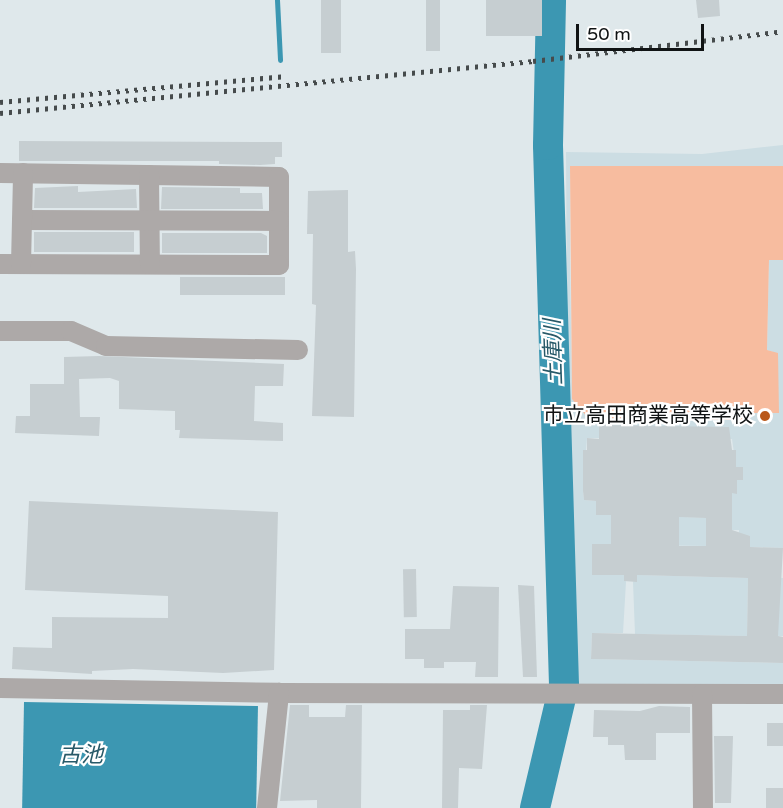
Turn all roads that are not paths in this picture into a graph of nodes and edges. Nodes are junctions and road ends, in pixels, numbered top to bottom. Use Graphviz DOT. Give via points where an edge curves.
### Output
graph roads {
  1 [pos="0,173"];
  2 [pos="23,173"];
  3 [pos="149,175"];
  4 [pos="22,220"];
  5 [pos="150,220"];
  6 [pos="279,221"];
  7 [pos="0,264"];
  8 [pos="21,264"];
  9 [pos="150,264"];
  10 [pos="0,331"];
  11 [pos="298,350"];
  12 [pos="0,688"];
  13 [pos="279,693"];
  14 [pos="702,694"];
  15 [pos="783,694"];
  16 [pos="267,808"];
  17 [pos="703,808"];
  1 -- 2 [label="street"];
  2 -- 3 [label="street"];
  2 -- 4 [label="street"];
  3 -- 5 [label="street"];
  3 -- 6 [label="street" via="279,177"];
  4 -- 5 [label="street"];
  4 -- 8 [label="street"];
  5 -- 6 [label="street"];
  5 -- 9 [label="street"];
  6 -- 9 [label="street" via="279,265"];
  7 -- 8 [label="street"];
  8 -- 9 [label="street"];
  10 -- 11 [label="street" via="71,331 105,346"];
  12 -- 13 [label="street"];
  13 -- 14 [label="street"];
  13 -- 16 [label="street"];
  14 -- 15 [label="street"];
  14 -- 17 [label="street"];
}
